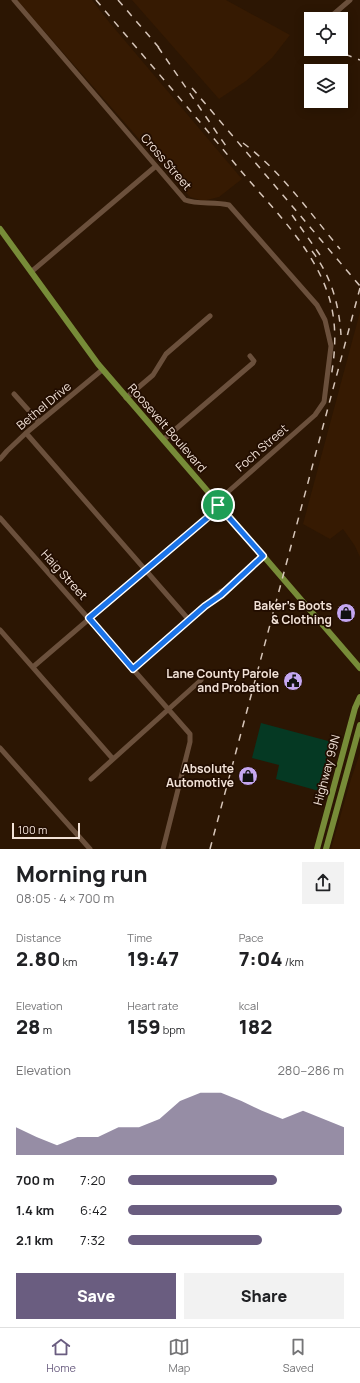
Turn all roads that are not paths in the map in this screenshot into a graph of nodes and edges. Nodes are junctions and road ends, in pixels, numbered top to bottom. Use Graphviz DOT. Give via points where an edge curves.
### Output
graph roads {
  1 [pos="14,0"];
  2 [pos="350,0"];
  3 [pos="336,12"];
  4 [pos="156,166"];
  5 [pos="0,229"];
  6 [pos="31,272"];
  7 [pos="210,316"];
  8 [pos="250,356"];
  9 [pos="102,370"];
  10 [pos="14,394"];
  11 [pos="126,398"];
  12 [pos="324,402"];
  13 [pos="39,422"];
  14 [pos="26,433"];
  15 [pos="163,440"];
  16 [pos="0,459"];
  17 [pos="218,505"];
  18 [pos="0,518"];
  19 [pos="263,556"];
  20 [pos="145,569"];
  21 [pos="89,618"];
  22 [pos="189,620"];
  23 [pos="0,630"];
  24 [pos="33,667"];
  25 [pos="360,668"];
  26 [pos="133,669"];
  27 [pos="201,680"];
  28 [pos="360,697"];
  29 [pos="168,710"];
  30 [pos="359,728"];
  31 [pos="0,748"];
  32 [pos="113,759"];
  33 [pos="91,779"];
  34 [pos="90,849"];
  35 [pos="163,849"];
  36 [pos="317,849"];
  37 [pos="326,849"];
  1 -- 4 [label="street, Cross Street"];
  2 -- 3 [label="street"];
  4 -- 6 [label="street"];
  4 -- 12 [label="street, Cross Street" via="185,200 228,205 317,305 325,320 331,346"];
  5 -- 6 [label="main road, Roosevelt Boulevard"];
  6 -- 9 [label="main road, Roosevelt Boulevard"];
  7 -- 11 [label="street" via="166,354 153,375"];
  8 -- 15 [label="street" via="253,363"];
  9 -- 11 [label="main road, Roosevelt Boulevard"];
  9 -- 13 [label="street, Bethel Drive"];
  10 -- 13 [label="street"];
  11 -- 15 [label="main road, Roosevelt Boulevard"];
  12 -- 17 [label="street, Foch Street" via="315,415 221,498"];
  13 -- 14 [label="street, Bethel Drive"];
  14 -- 16 [label="street, Bethel Drive"];
  14 -- 20 [label="street"];
  15 -- 17 [label="main road, Roosevelt Boulevard"];
  17 -- 19 [label="main road, Roosevelt Boulevard"];
  17 -- 20 [label="street, Foch Street" via="214,512"];
  18 -- 21 [label="street, Haig Street"];
  19 -- 22 [label="street" via="221,595"];
  19 -- 25 [label="main road, Roosevelt Boulevard"];
  20 -- 21 [label="street, Foch Street"];
  20 -- 22 [label="street"];
  21 -- 24 [label="street, Foch Street"];
  21 -- 26 [label="street, Haig Street"];
  22 -- 26 [label="street"];
  23 -- 24 [label="street"];
  24 -- 32 [label="street"];
  26 -- 29 [label="street, Haig Street"];
  27 -- 29 [label="street"];
  28 -- 36 [label="main road, Highway 99N"];
  29 -- 32 [label="street"];
  29 -- 35 [label="street, Haig Street" via="191,737"];
  30 -- 37 [label="main road, Highway 99N"];
  31 -- 34 [label="street"];
  32 -- 33 [label="street"];
}
